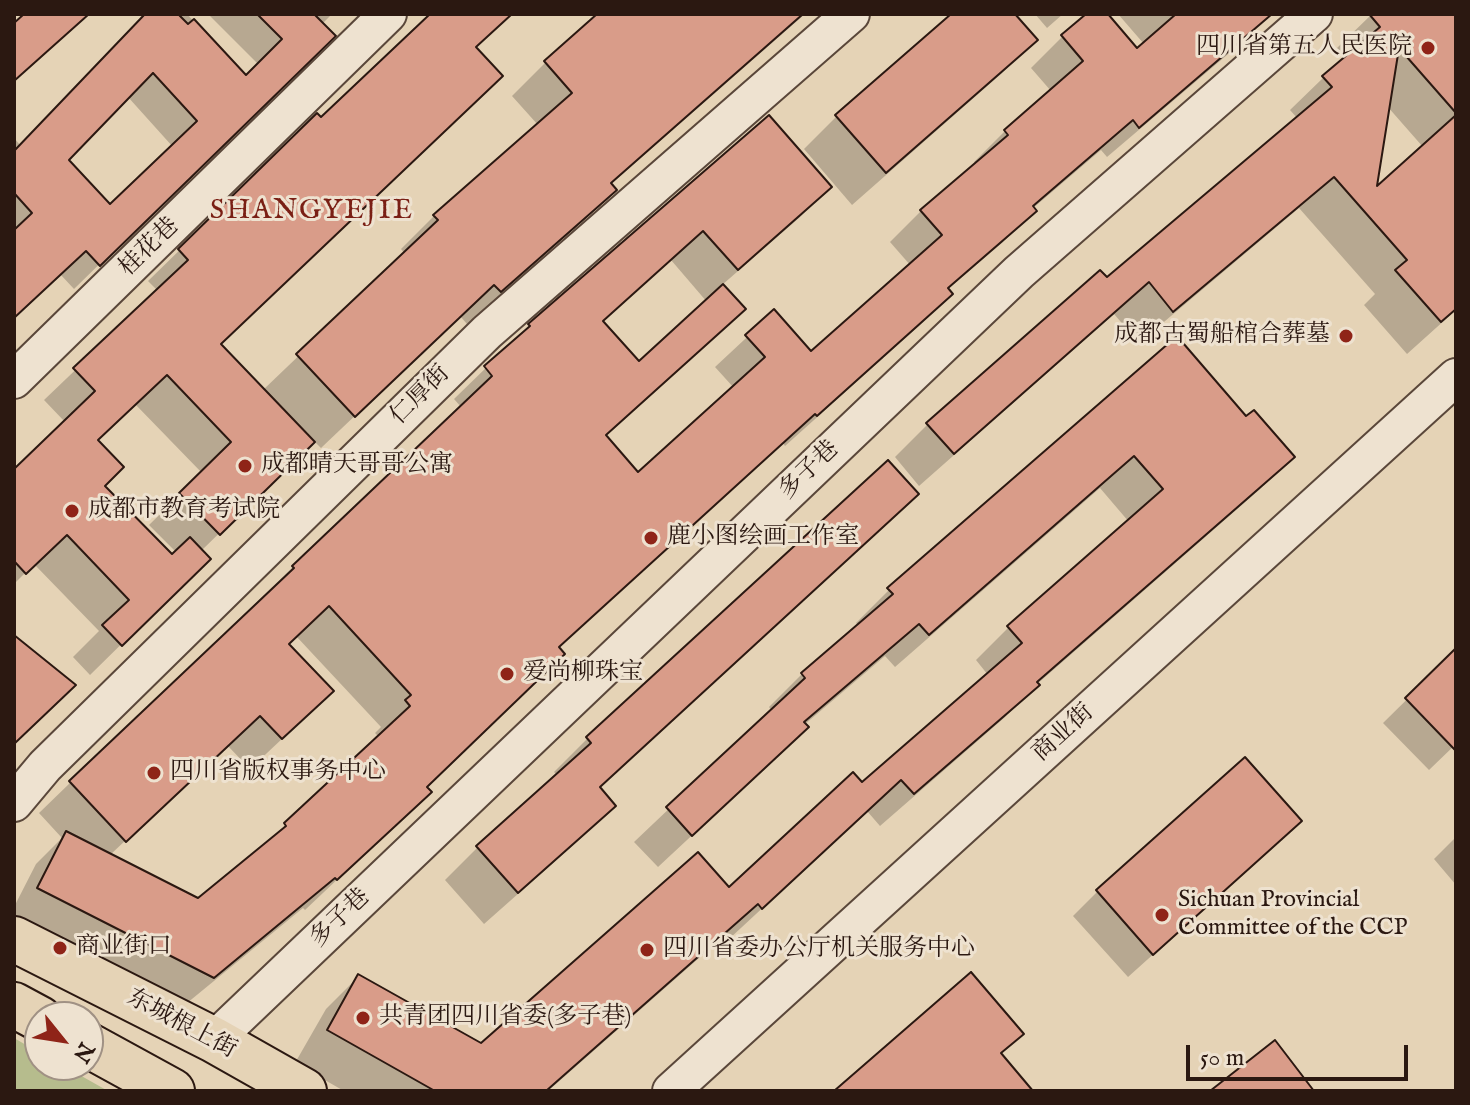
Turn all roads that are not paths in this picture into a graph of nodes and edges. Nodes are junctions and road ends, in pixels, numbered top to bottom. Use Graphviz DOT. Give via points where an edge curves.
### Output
graph roads {
  1 [pos="388,14"];
  2 [pos="851,14"];
  3 [pos="1314,14"];
  4 [pos="1456,377"];
  5 [pos="14,380"];
  6 [pos="14,803"];
  7 [pos="14,939"];
  8 [pos="214,1040"];
  9 [pos="104,1054"];
  10 [pos="172,1091"];
  11 [pos="304,1091"];
  12 [pos="671,1091"];
  1 -- 5 [label="street, 桂花巷"];
  2 -- 6 [label="street, 仁厚街" via="487,332 45,766"];
  3 -- 8 [label="street, 多子巷" via="1019,272"];
  4 -- 12 [label="street, 商业街"];
  7 -- 8 [label="main road, 东城根上街"];
  8 -- 11 [label="main road, 东城根上街"];
  9 -- 10 [label="main road"];
}
